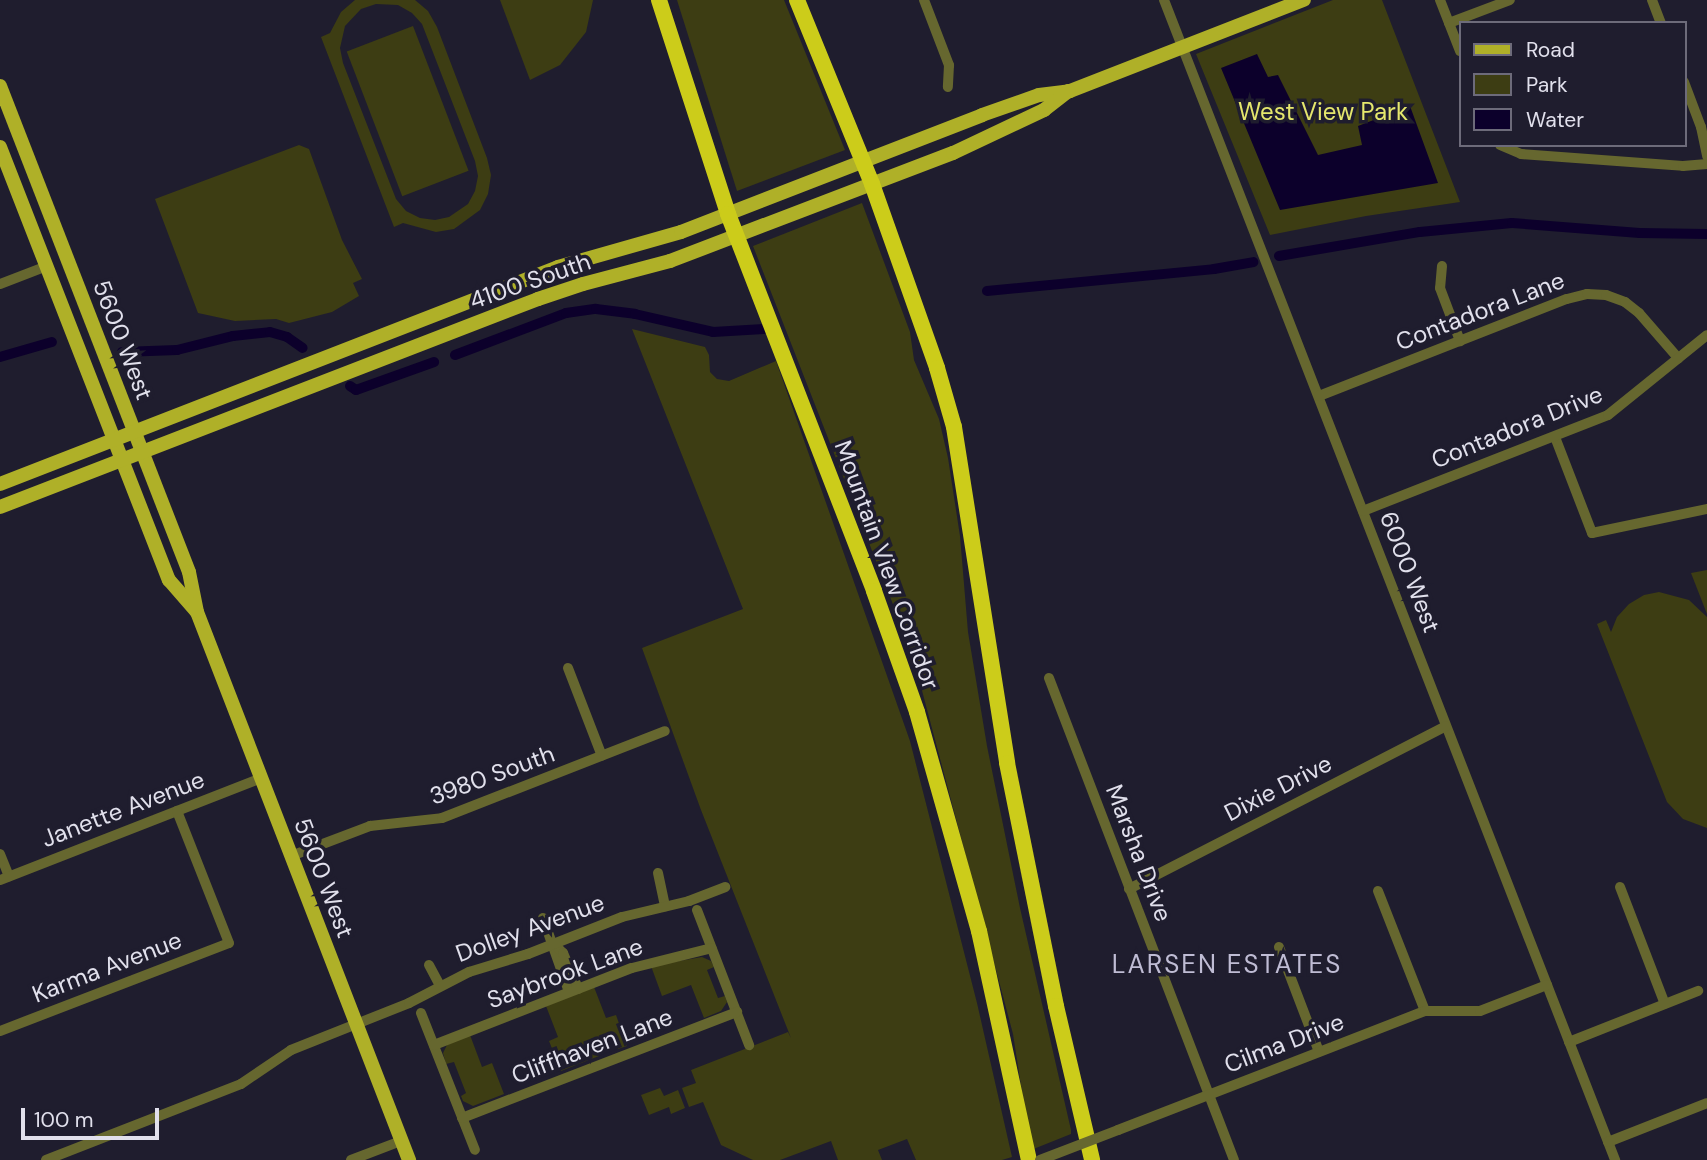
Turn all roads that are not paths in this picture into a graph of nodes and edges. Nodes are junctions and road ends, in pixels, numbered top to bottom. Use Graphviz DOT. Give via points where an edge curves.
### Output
graph roads {
  1 [pos="659,0"];
  2 [pos="797,0"];
  3 [pos="924,0"];
  4 [pos="1164,0"];
  5 [pos="1304,0"];
  6 [pos="1440,0"];
  7 [pos="1510,0"];
  8 [pos="1652,0"];
  9 [pos="1660,21"];
  10 [pos="1449,23"];
  11 [pos="1458,46"];
  12 [pos="1182,47"];
  13 [pos="0,86"];
  14 [pos="948,87"];
  15 [pos="1686,87"];
  16 [pos="1070,90"];
  17 [pos="0,113"];
  18 [pos="1504,147"];
  19 [pos="1564,147"];
  20 [pos="0,148"];
  21 [pos="1707,156"];
  22 [pos="1564,157"];
  23 [pos="863,161"];
  24 [pos="1707,164"];
  25 [pos="37,182"];
  26 [pos="872,184"];
  27 [pos="728,214"];
  28 [pos="737,236"];
  29 [pos="47,266"];
  30 [pos="1442,266"];
  31 [pos="0,284"];
  32 [pos="1707,335"];
  33 [pos="1460,341"];
  34 [pos="1678,358"];
  35 [pos="1319,396"];
  36 [pos="135,432"];
  37 [pos="1555,437"];
  38 [pos="114,440"];
  39 [pos="143,452"];
  40 [pos="122,460"];
  41 [pos="0,484"];
  42 [pos="0,507"];
  43 [pos="1707,509"];
  44 [pos="1363,511"];
  45 [pos="197,612"];
  46 [pos="568,668"];
  47 [pos="1049,678"];
  48 [pos="1446,726"];
  49 [pos="665,731"];
  50 [pos="602,756"];
  51 [pos="261,778"];
  52 [pos="177,811"];
  53 [pos="0,854"];
  54 [pos="291,856"];
  55 [pos="658,873"];
  56 [pos="4,878"];
  57 [pos="725,887"];
  58 [pos="1620,887"];
  59 [pos="1129,889"];
  60 [pos="1378,891"];
  61 [pos="665,906"];
  62 [pos="697,910"];
  63 [pos="543,918"];
  64 [pos="554,944"];
  65 [pos="1279,947"];
  66 [pos="712,948"];
  67 [pos="429,965"];
  68 [pos="1547,985"];
  69 [pos="440,986"];
  70 [pos="573,990"];
  71 [pos="1698,991"];
  72 [pos="1665,1004"];
  73 [pos="1425,1011"];
  74 [pos="737,1012"];
  75 [pos="421,1013"];
  76 [pos="356,1025"];
  77 [pos="0,1031"];
  78 [pos="1569,1041"];
  79 [pos="434,1045"];
  80 [pos="750,1045"];
  81 [pos="1319,1052"];
  82 [pos="1210,1094"];
  83 [pos="1707,1103"];
  84 [pos="462,1118"];
  85 [pos="401,1141"];
  86 [pos="1608,1142"];
  87 [pos="475,1150"];
  88 [pos="46,1160"];
  89 [pos="351,1160"];
  90 [pos="409,1160"];
  91 [pos="1029,1160"];
  92 [pos="1040,1160"];
  93 [pos="1092,1160"];
  94 [pos="1234,1160"];
  95 [pos="1615,1160"];
  1 -- 27 [label="highway, Mountain View Corridor"];
  2 -- 23 [label="highway"];
  3 -- 14 [label="street" via="949,65"];
  4 -- 12 [label="street, 6000 West"];
  5 -- 12 [label="main road, 4100 South"];
  6 -- 10 [label="street"];
  7 -- 10 [label="street"];
  8 -- 9 [label="street"];
  10 -- 11 [label="street"];
  12 -- 16 [label="main road, 4100 South"];
  12 -- 35 [label="street, 6000 West"];
  13 -- 25 [label="main road, 5600 West"];
  15 -- 21 [label="street"];
  16 -- 23 [label="main road, 4100 South" via="1039,95"];
  16 -- 26 [label="main road, 4100 South" via="1020,122"];
  17 -- 25 [label="main road" via="26,178"];
  18 -- 22 [label="street" via="1515,153"];
  19 -- 22 [label="street"];
  20 -- 29 [label="main road, 5600 West"];
  22 -- 24 [label="street"];
  23 -- 26 [label="highway"];
  23 -- 27 [label="main road, 4100 South"];
  25 -- 36 [label="main road, 5600 West"];
  26 -- 28 [label="main road, 4100 South"];
  26 -- 93 [label="highway" via="946,397 961,458 1007,763"];
  27 -- 28 [label="highway, Mountain View Corridor"];
  27 -- 36 [label="main road, 4100 South" via="558,267"];
  28 -- 39 [label="main road, 4100 South" via="670,261 538,299"];
  28 -- 91 [label="highway, Mountain View Corridor" via="890,631 930,751 979,931"];
  29 -- 31 [label="street"];
  29 -- 38 [label="main road, 5600 West"];
  30 -- 33 [label="street" via="1441,293"];
  32 -- 34 [label="street, Contadora Drive"];
  33 -- 34 [label="street, Contadora Lane" via="1567,299 1596,294 1615,298 1639,313"];
  33 -- 35 [label="street, Contadora Lane"];
  34 -- 37 [label="street, Contadora Drive" via="1619,408"];
  35 -- 44 [label="street, 6000 West"];
  36 -- 38 [label="main road, 4100 South"];
  36 -- 39 [label="main road, 5600 West"];
  37 -- 43 [label="street" via="1592,533"];
  37 -- 44 [label="street, Contadora Drive"];
  38 -- 40 [label="main road, 5600 West"];
  38 -- 41 [label="main road, 4100 South"];
  39 -- 40 [label="main road, 4100 South"];
  39 -- 45 [label="main road, 5600 West" via="189,572"];
  40 -- 42 [label="main road, 4100 South"];
  40 -- 45 [label="main road, 5600 West" via="169,580"];
  44 -- 48 [label="street, 6000 West"];
  45 -- 51 [label="main road, 5600 West"];
  46 -- 50 [label="street"];
  47 -- 59 [label="street, Marsha Drive"];
  48 -- 59 [label="street, Dixie Drive"];
  48 -- 68 [label="street, 6000 West"];
  49 -- 50 [label="street, 3980 South"];
  50 -- 54 [label="street, 3980 South" via="435,820 370,826"];
  51 -- 52 [label="street, Janette Avenue"];
  51 -- 54 [label="main road, 5600 West"];
  52 -- 56 [label="street, Janette Avenue"];
  52 -- 77 [label="street, Karma Avenue" via="229,943"];
  53 -- 56 [label="street"];
  54 -- 76 [label="main road, 5600 West"];
  55 -- 61 [label="street"];
  57 -- 61 [label="street, Dolley Avenue"];
  58 -- 72 [label="street"];
  59 -- 82 [label="street, Marsha Drive"];
  60 -- 73 [label="street"];
  61 -- 64 [label="street, Dolley Avenue" via="622,917"];
  62 -- 66 [label="street"];
  63 -- 64 [label="street"];
  64 -- 69 [label="street, Dolley Avenue"];
  64 -- 70 [label="street" via="563,953"];
  65 -- 81 [label="street"];
  66 -- 70 [label="street, Saybrook Lane" via="645,964"];
  66 -- 74 [label="street"];
  67 -- 69 [label="street"];
  68 -- 73 [label="street, Cilma Drive" via="1475,1012"];
  68 -- 78 [label="street, 6000 West"];
  69 -- 76 [label="street, Dolley Avenue"];
  70 -- 79 [label="street, Saybrook Lane"];
  71 -- 72 [label="street"];
  72 -- 78 [label="street"];
  73 -- 81 [label="street, Cilma Drive"];
  74 -- 80 [label="street"];
  74 -- 84 [label="street, Cliffhaven Lane"];
  75 -- 79 [label="street"];
  76 -- 85 [label="main road, 5600 West"];
  76 -- 88 [label="street, Dolley Avenue" via="291,1050 241,1084"];
  78 -- 86 [label="street, 6000 West"];
  79 -- 84 [label="street"];
  81 -- 82 [label="street, Cilma Drive"];
  82 -- 92 [label="street, Cilma Drive, bridge"];
  82 -- 94 [label="street, Marsha Drive"];
  83 -- 86 [label="street"];
  84 -- 87 [label="street"];
  85 -- 89 [label="street"];
  85 -- 90 [label="main road, 5600 West"];
  86 -- 95 [label="street, 6000 West"];
}
